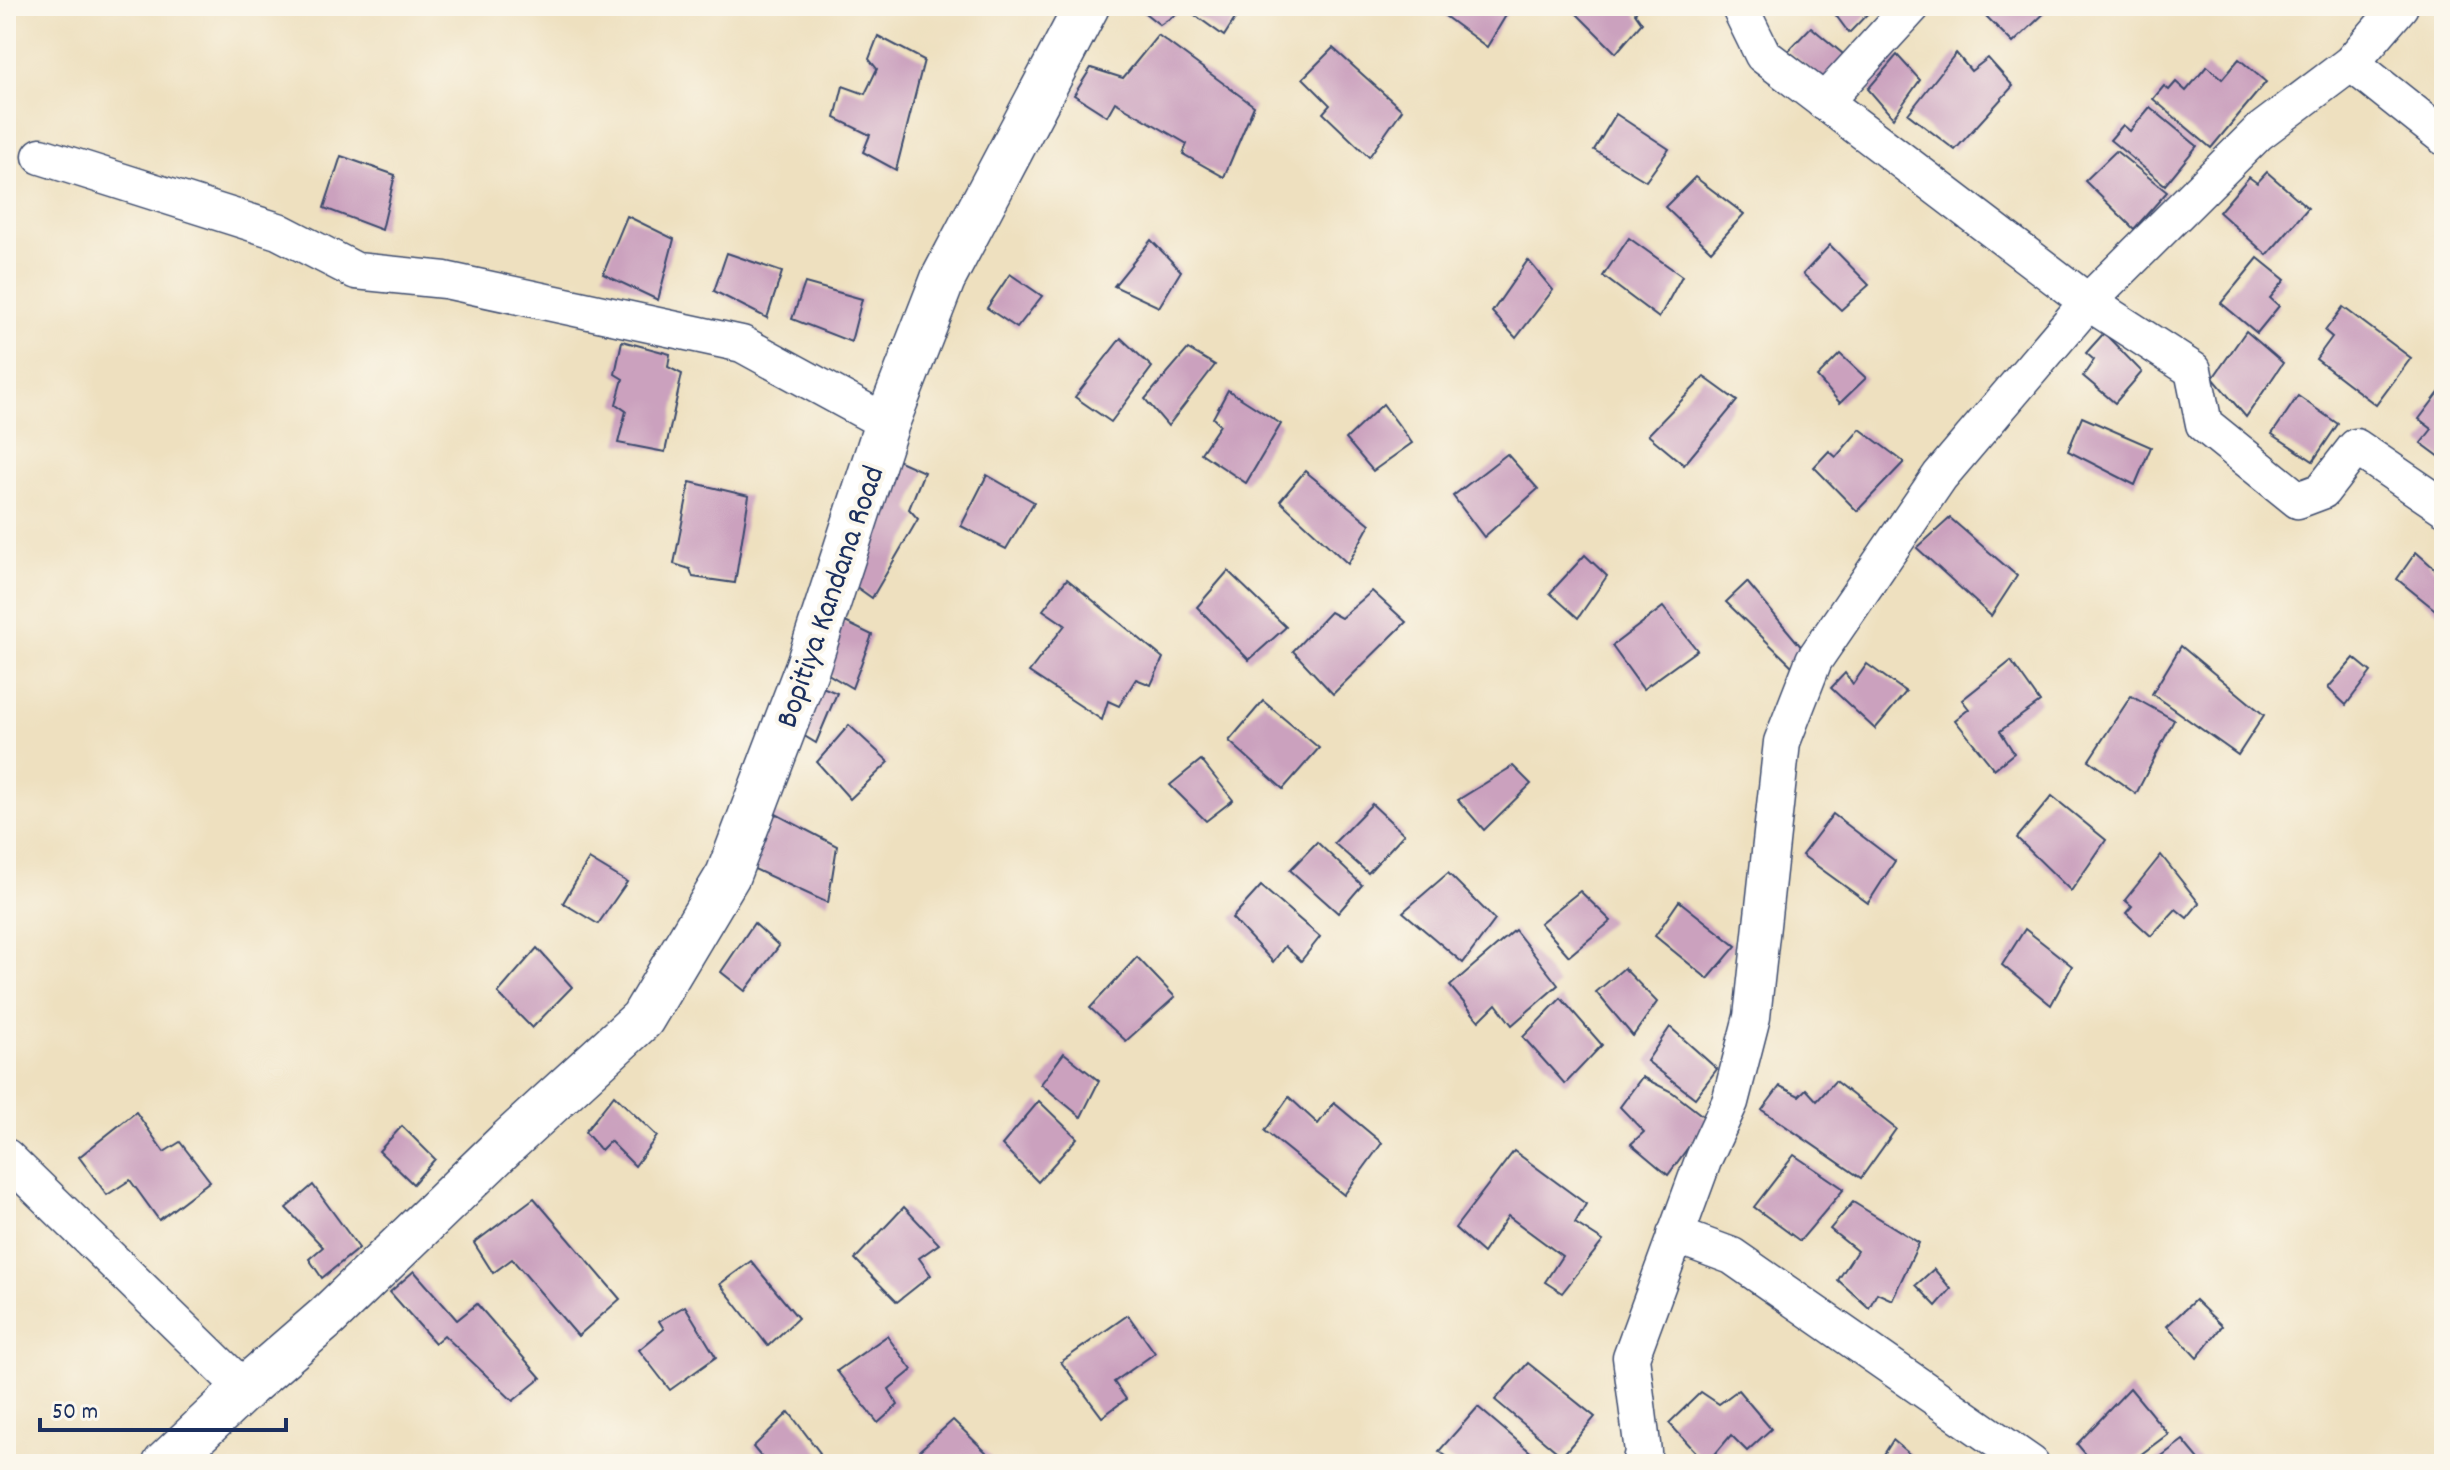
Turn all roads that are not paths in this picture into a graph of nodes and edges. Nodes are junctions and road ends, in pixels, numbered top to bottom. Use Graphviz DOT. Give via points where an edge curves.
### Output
graph roads {
  1 [pos="1087,6"];
  2 [pos="1739,6"];
  3 [pos="1912,6"];
  4 [pos="2400,6"];
  5 [pos="2351,63"];
  6 [pos="1824,102"];
  7 [pos="2444,137"];
  8 [pos="41,156"];
  9 [pos="2088,302"];
  10 [pos="887,423"];
  11 [pos="2444,507"];
  12 [pos="6,1157"];
  13 [pos="1675,1235"];
  14 [pos="244,1389"];
  15 [pos="165,1464"];
  16 [pos="1640,1464"];
  17 [pos="2031,1464"];
  1 -- 10 [label="main road, Bopitiya Kandana Road" via="943,279"];
  2 -- 6 [label="street" via="1763,55"];
  3 -- 6 [label="street"];
  4 -- 5 [label="street"];
  5 -- 7 [label="street"];
  5 -- 9 [label="street" via="2258,133"];
  6 -- 9 [label="street"];
  8 -- 10 [label="street" via="278,231 356,271 445,280 742,344"];
  9 -- 11 [label="street" via="2193,370 2204,424 2298,500 2322,491 2356,447"];
  9 -- 13 [label="street" via="1940,476 1814,660 1782,742 1752,1017 1730,1102"];
  10 -- 14 [label="main road, Bopitiya Kandana Road" via="808,665 728,875 642,1019"];
  12 -- 14 [label="street"];
  13 -- 16 [label="street" via="1631,1357"];
  13 -- 17 [label="street" via="1732,1256"];
  14 -- 15 [label="main road, Bopitiya Kandana Road"];
}
